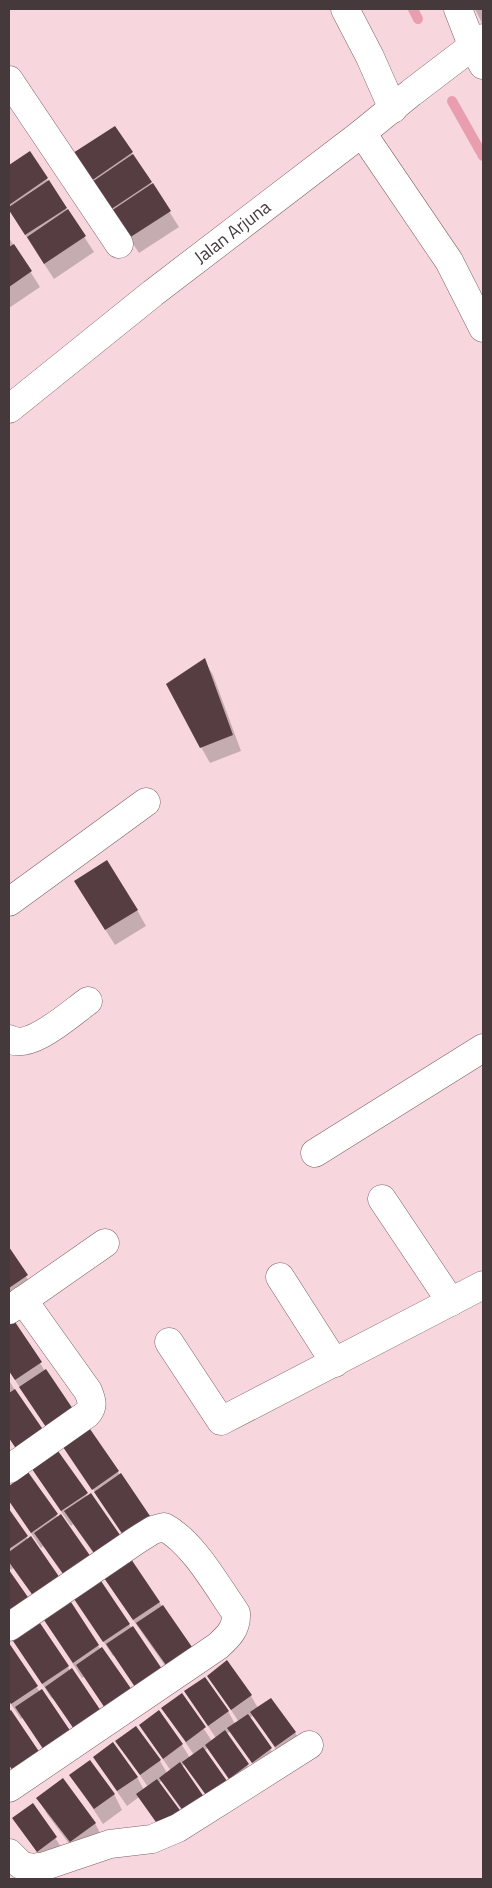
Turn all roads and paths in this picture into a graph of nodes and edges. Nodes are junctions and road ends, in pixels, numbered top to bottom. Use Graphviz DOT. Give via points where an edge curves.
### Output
graph roads {
  1 [pos="345,9"];
  2 [pos="458,9"];
  3 [pos="474,51"];
  4 [pos="9,80"];
  5 [pos="402,101"];
  6 [pos="362,133"];
  7 [pos="119,244"];
  8 [pos="483,328"];
  9 [pos="9,409"];
  10 [pos="146,802"];
  11 [pos="9,902"];
  12 [pos="88,1001"];
  13 [pos="9,1039"];
  14 [pos="483,1048"];
  15 [pos="315,1153"];
  16 [pos="382,1199"];
  17 [pos="105,1243"];
  18 [pos="280,1277"];
  19 [pos="483,1285"];
  20 [pos="451,1302"];
  21 [pos="16,1305"];
  22 [pos="169,1342"];
  23 [pos="335,1363"];
  24 [pos="9,1469"];
  25 [pos="9,1628"];
  26 [pos="309,1745"];
  27 [pos="9,1788"];
  28 [pos="9,1853"];
  1 -- 5 [label="street" via="370,57"];
  2 -- 3 [label="street"];
  3 -- 5 [label="street, Jalan Arjuna"];
  4 -- 7 [label="street"];
  5 -- 6 [label="street, Jalan Arjuna"];
  6 -- 8 [label="street" via="449,261"];
  6 -- 9 [label="street, Jalan Arjuna" via="153,293"];
  10 -- 11 [label="street"];
  12 -- 13 [label="street" via="34,1039 22,1043"];
  14 -- 15 [label="street"];
  16 -- 20 [label="street"];
  17 -- 21 [label="street"];
  18 -- 23 [label="street"];
  19 -- 20 [label="street"];
  20 -- 23 [label="street"];
  21 -- 24 [label="street" via="88,1392 92,1408"];
  22 -- 23 [label="street" via="221,1421"];
  25 -- 27 [label="street" via="137,1540 164,1527 184,1540 236,1612 229,1636 218,1646"];
  26 -- 28 [label="street" via="178,1828 152,1839 110,1844 31,1868"];
}
